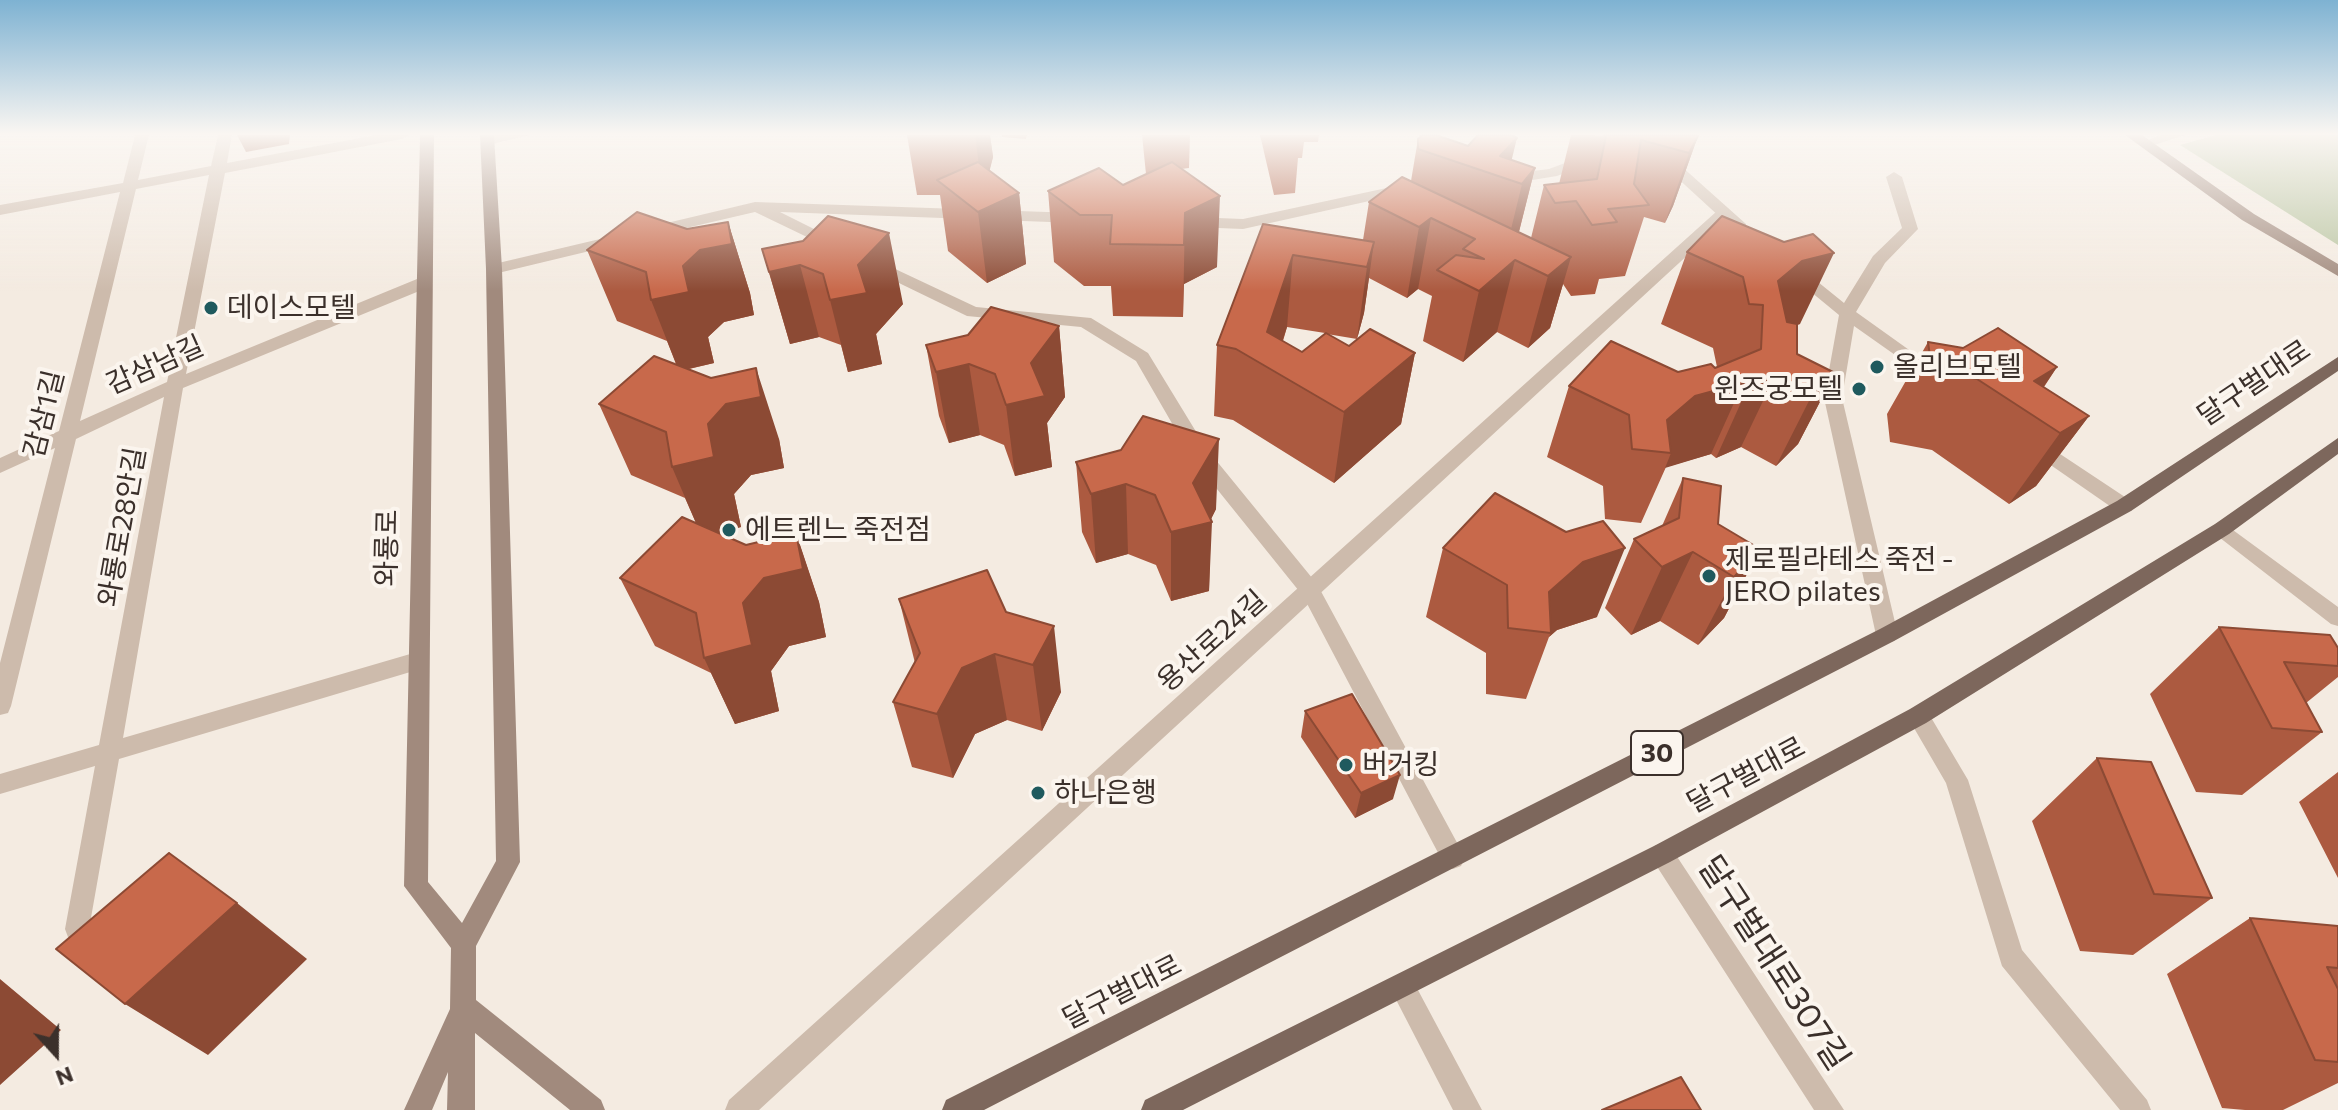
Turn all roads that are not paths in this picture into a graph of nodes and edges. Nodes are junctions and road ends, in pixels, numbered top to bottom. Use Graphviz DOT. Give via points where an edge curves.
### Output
graph roads {
  1 [pos="129,186"];
  2 [pos="125,187"];
  3 [pos="216,187"];
  4 [pos="426,187"];
  5 [pos="490,187"];
  6 [pos="1423,187"];
  7 [pos="1694,187"];
  8 [pos="1897,187"];
  9 [pos="2205,187"];
  10 [pos="755,207"];
  11 [pos="0,210"];
  12 [pos="1723,214"];
  13 [pos="1101,219"];
  14 [pos="1180,221"];
  15 [pos="1758,242"];
  16 [pos="1782,261"];
  17 [pos="494,269"];
  18 [pos="2338,271"];
  19 [pos="423,283"];
  20 [pos="1847,313"];
  21 [pos="2338,363"];
  22 [pos="1948,383"];
  23 [pos="175,385"];
  24 [pos="67,435"];
  25 [pos="2023,436"];
  26 [pos="2338,445"];
  27 [pos="0,466"];
  28 [pos="2124,506"];
  29 [pos="2222,529"];
  30 [pos="1310,590"];
  31 [pos="2338,618"];
  32 [pos="1887,635"];
  33 [pos="417,661"];
  34 [pos="0,706"];
  35 [pos="1918,716"];
  36 [pos="111,753"];
  37 [pos="0,784"];
  38 [pos="1662,854"];
  39 [pos="1453,858"];
  40 [pos="77,929"];
  41 [pos="464,944"];
  42 [pos="1402,986"];
  43 [pos="464,1007"];
  44 [pos="418,1110"];
  45 [pos="461,1110"];
  46 [pos="591,1110"];
  47 [pos="739,1110"];
  48 [pos="956,1110"];
  49 [pos="1155,1110"];
  50 [pos="1468,1110"];
  51 [pos="1830,1110"];
  52 [pos="2137,1110"];
  1 -- 24 [label="street, 감삼1길"];
  2 -- 11 [label="street"];
  3 -- 23 [label="street, 와룡로28안길"];
  4 -- 19 [label="main road, 와룡로"];
  5 -- 17 [label="main road"];
  6 -- 14 [label="street" via="1243,224"];
  7 -- 12 [label="street"];
  8 -- 20 [label="street" via="1910,229 1879,260"];
  9 -- 18 [label="main road"];
  10 -- 13 [label="street"];
  10 -- 17 [label="street"];
  10 -- 30 [label="street" via="973,312 1085,322 1142,357 1199,453"];
  12 -- 15 [label="street"];
  12 -- 30 [label="street, 용산로24길"];
  16 -- 20 [label="street"];
  17 -- 41 [label="main road" via="508,862"];
  19 -- 23 [label="street, 감삼남길"];
  19 -- 33 [label="main road, 와룡로"];
  20 -- 22 [label="street"];
  20 -- 32 [label="street" via="1833,398"];
  21 -- 28 [label="main road, 달구벌대로 / 30"];
  23 -- 24 [label="street, 감삼남길"];
  23 -- 36 [label="street, 와룡로28안길"];
  24 -- 27 [label="street, 감삼남길"];
  24 -- 34 [label="street, 감삼1길"];
  25 -- 28 [label="street"];
  26 -- 29 [label="main road, 달구벌대로"];
  28 -- 32 [label="main road, 달구벌대로 / 30"];
  29 -- 31 [label="street"];
  29 -- 35 [label="main road, 달구벌대로"];
  30 -- 39 [label="street"];
  30 -- 47 [label="street, 용산로24길"];
  32 -- 39 [label="main road, 달구벌대로 / 30"];
  33 -- 36 [label="street"];
  33 -- 41 [label="main road, 와룡로" via="416,886"];
  35 -- 38 [label="main road, 달구벌대로"];
  35 -- 52 [label="street" via="1957,780 2011,957"];
  36 -- 37 [label="street"];
  36 -- 40 [label="street, 와룡로28안길"];
  38 -- 42 [label="main road, 달구벌대로"];
  38 -- 51 [label="street, 달구벌대로307길"];
  39 -- 48 [label="main road, 달구벌대로 / 30"];
  41 -- 43 [label="main road"];
  42 -- 49 [label="main road, 달구벌대로"];
  42 -- 50 [label="street"];
  43 -- 44 [label="main road"];
  43 -- 45 [label="main road"];
  43 -- 46 [label="main road"];
}
